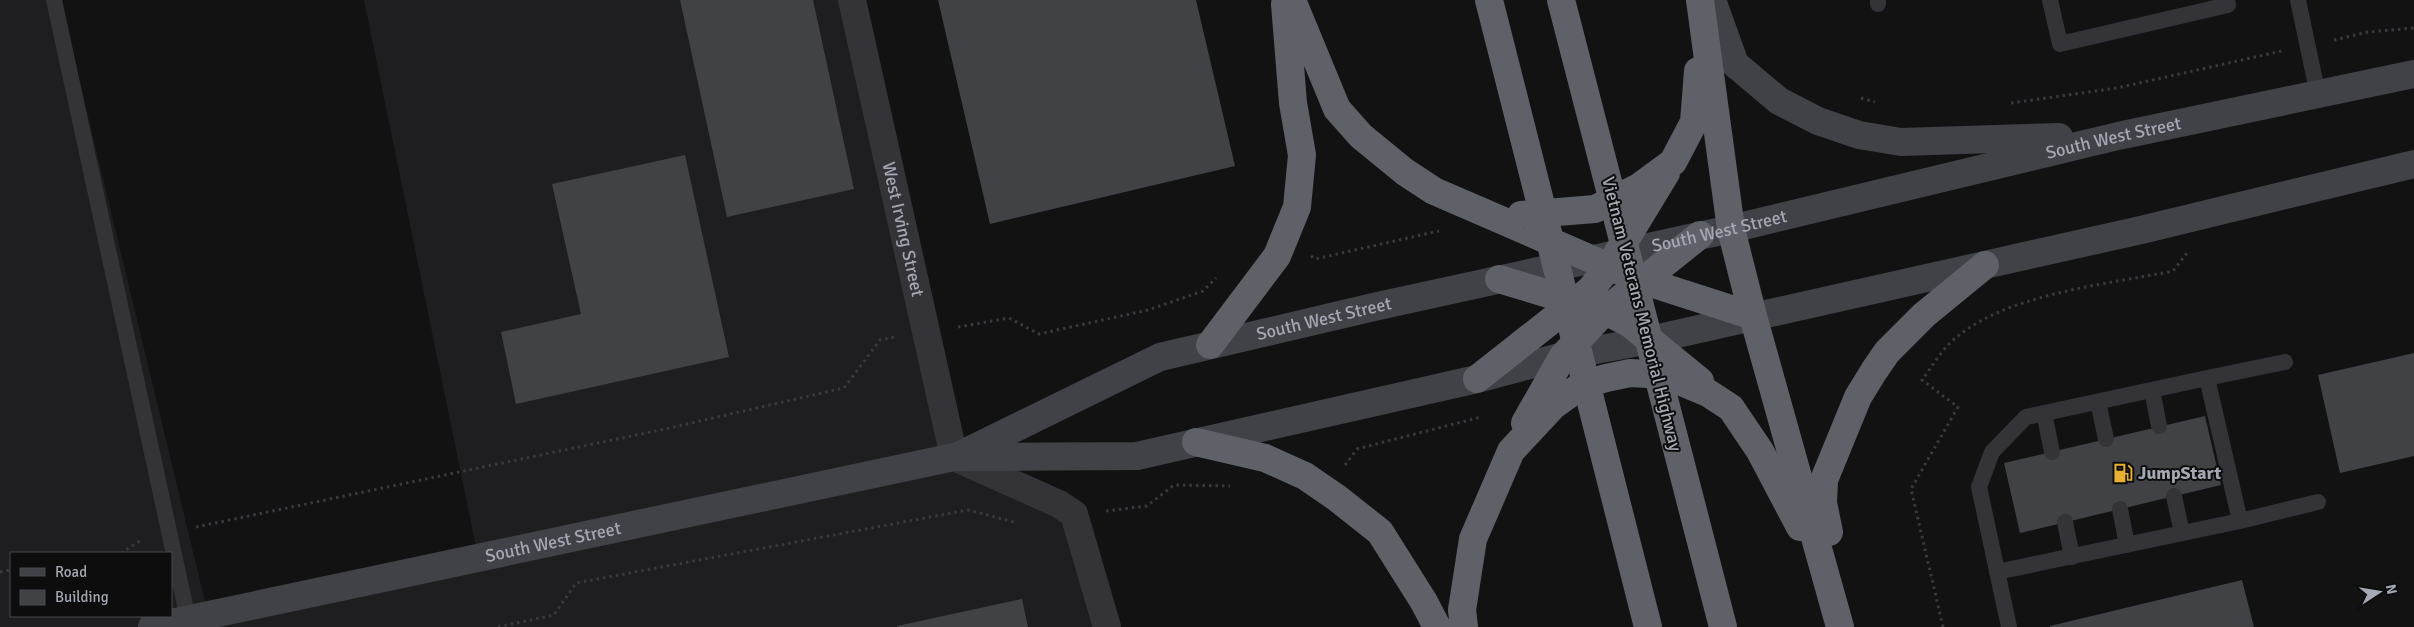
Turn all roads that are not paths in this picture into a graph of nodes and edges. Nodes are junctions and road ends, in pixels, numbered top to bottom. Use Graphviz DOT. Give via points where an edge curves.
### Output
graph roads {
  1 [pos="54,0"];
  2 [pos="852,0"];
  3 [pos="1285,0"];
  4 [pos="1292,0"];
  5 [pos="1489,0"];
  6 [pos="1561,0"];
  7 [pos="2050,0"];
  8 [pos="2227,0"];
  9 [pos="2298,0"];
  10 [pos="1705,4"];
  11 [pos="2414,74"];
  12 [pos="2318,95"];
  13 [pos="2118,136"];
  14 [pos="1673,162"];
  15 [pos="2414,164"];
  16 [pos="1497,218"];
  17 [pos="1731,229"];
  18 [pos="1700,235"];
  19 [pos="1606,260"];
  20 [pos="1985,265"];
  21 [pos="1499,279"];
  22 [pos="1644,281"];
  23 [pos="1577,302"];
  24 [pos="1604,311"];
  25 [pos="1753,316"];
  26 [pos="1650,340"];
  27 [pos="1210,345"];
  28 [pos="1563,356"];
  29 [pos="2285,362"];
  30 [pos="2207,378"];
  31 [pos="1477,379"];
  32 [pos="2152,390"];
  33 [pos="2098,402"];
  34 [pos="1731,408"];
  35 [pos="2044,413"];
  36 [pos="2159,426"];
  37 [pos="2106,439"];
  38 [pos="1196,442"];
  39 [pos="1511,451"];
  40 [pos="2052,452"];
  41 [pos="954,457"];
  42 [pos="2174,496"];
  43 [pos="2318,502"];
  44 [pos="2120,509"];
  45 [pos="2240,521"];
  46 [pos="2065,522"];
  47 [pos="2182,533"];
  48 [pos="2127,545"];
  49 [pos="2072,557"];
  50 [pos="1997,572"];
  51 [pos="1826,577"];
  52 [pos="202,620"];
  53 [pos="152,627"];
  54 [pos="1107,627"];
  55 [pos="1437,627"];
  56 [pos="1464,627"];
  57 [pos="1648,627"];
  58 [pos="1723,627"];
  59 [pos="1840,627"];
  60 [pos="1847,627"];
  61 [pos="2010,627"];
  1 -- 52 [label="lane" via="169,533"];
  2 -- 41 [label="street, West Irving Street"];
  3 -- 27 [label="highway" via="1293,102 1302,155 1297,207 1277,256"];
  4 -- 16 [label="highway" via="1337,109 1361,136 1405,172 1434,190"];
  5 -- 57 [label="highway, bridge"];
  6 -- 58 [label="highway, Vietnam Veterans Memorial Highway, bridge"];
  7 -- 8 [label="lane" via="2060,44 2228,4"];
  9 -- 12 [label="lane"];
  10 -- 13 [label="main road" via="1735,64 1779,101 1818,121 1859,135 1901,142"];
  10 -- 14 [label="highway" via="1694,122"];
  10 -- 17 [label="highway"];
  11 -- 12 [label="main road, South West Street"];
  12 -- 13 [label="main road, South West Street"];
  13 -- 17 [label="main road, South West Street"];
  14 -- 16 [label="highway" via="1639,188 1595,209"];
  14 -- 19 [label="highway"];
  15 -- 20 [label="main road, South West Street"];
  16 -- 19 [label="highway"];
  17 -- 18 [label="main road, South West Street"];
  17 -- 25 [label="highway"];
  18 -- 19 [label="main road, South West Street"];
  18 -- 22 [label="highway"];
  19 -- 21 [label="main road, South West Street"];
  19 -- 22 [label="highway"];
  19 -- 23 [label="highway"];
  20 -- 25 [label="main road, South West Street"];
  20 -- 60 [label="highway" via="1886,352 1858,397 1824,480 1823,503"];
  21 -- 23 [label="highway"];
  21 -- 27 [label="main road, South West Street"];
  22 -- 24 [label="highway"];
  22 -- 25 [label="highway"];
  23 -- 24 [label="highway"];
  23 -- 31 [label="highway"];
  24 -- 26 [label="highway" via="1629,323"];
  24 -- 28 [label="highway"];
  25 -- 26 [label="main road, South West Street"];
  25 -- 51 [label="highway"];
  26 -- 28 [label="main road, South West Street"];
  26 -- 34 [label="highway"];
  27 -- 41 [label="main road, South West Street" via="1160,357"];
  28 -- 31 [label="main road, South West Street"];
  28 -- 39 [label="highway"];
  29 -- 30 [label="lane"];
  30 -- 32 [label="lane"];
  30 -- 45 [label="lane"];
  31 -- 38 [label="main road, South West Street"];
  32 -- 33 [label="lane"];
  32 -- 36 [label="lane"];
  33 -- 35 [label="lane"];
  33 -- 37 [label="lane"];
  34 -- 39 [label="highway" via="1708,392 1665,375 1630,374 1606,378 1582,385 1553,406"];
  34 -- 51 [label="highway" via="1760,451"];
  35 -- 40 [label="lane"];
  35 -- 50 [label="lane" via="2026,417 1992,452 1979,488"];
  38 -- 41 [label="main road, South West Street" via="1137,456"];
  38 -- 55 [label="highway" via="1265,458 1306,476 1380,532"];
  39 -- 56 [label="highway" via="1473,539 1462,610"];
  41 -- 52 [label="main road, South West Street"];
  41 -- 54 [label="street" via="1059,504 1074,514"];
  42 -- 47 [label="lane"];
  43 -- 45 [label="lane"];
  44 -- 48 [label="lane"];
  45 -- 47 [label="lane"];
  46 -- 49 [label="lane"];
  47 -- 48 [label="lane"];
  48 -- 49 [label="lane"];
  49 -- 50 [label="lane"];
  50 -- 61 [label="lane"];
  51 -- 59 [label="highway"];
  52 -- 53 [label="main road, South West Street"];
}
